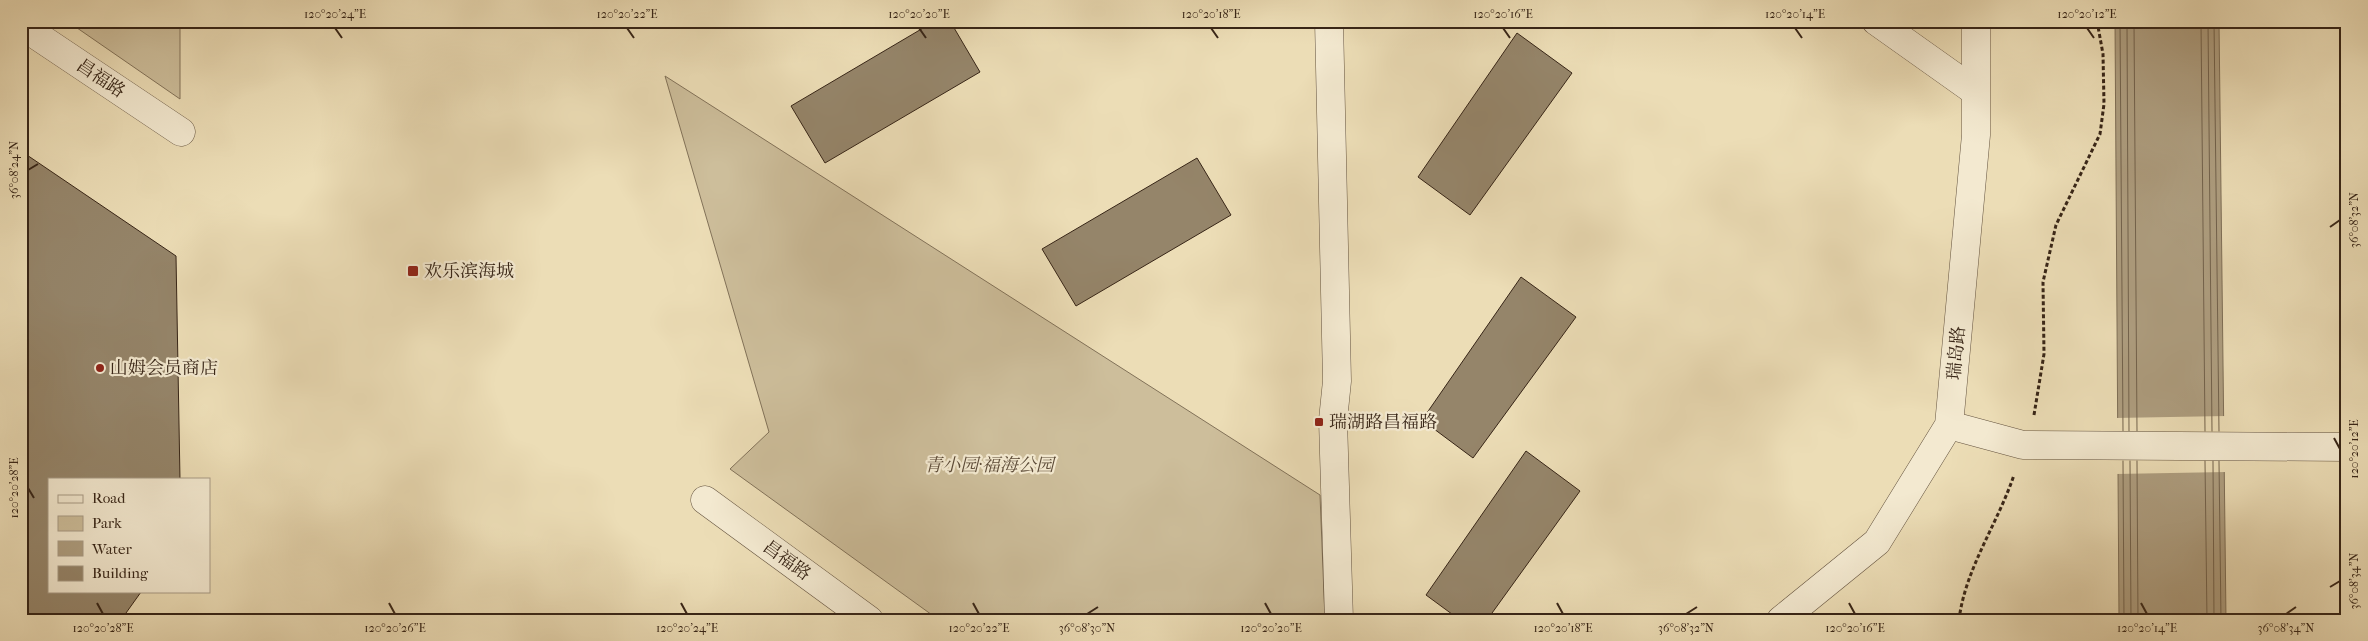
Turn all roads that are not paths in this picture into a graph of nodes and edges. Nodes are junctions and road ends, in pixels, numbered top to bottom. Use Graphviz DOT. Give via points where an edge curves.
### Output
graph roads {
  1 [pos="1329,21"];
  2 [pos="1876,21"];
  3 [pos="1976,21"];
  4 [pos="21,25"];
  5 [pos="1976,92"];
  6 [pos="181,132"];
  7 [pos="1949,425"];
  8 [pos="2347,447"];
  9 [pos="705,500"];
  10 [pos="869,620"];
  11 [pos="1339,620"];
  12 [pos="1781,620"];
  1 -- 11 [label="street"];
  2 -- 5 [label="street"];
  3 -- 5 [label="street, 瑞岛路"];
  4 -- 6 [label="street, 昌福路"];
  5 -- 7 [label="street, 瑞岛路" via="1976,135"];
  7 -- 8 [label="street" via="2023,445"];
  7 -- 12 [label="street, 瑞岛路" via="1877,542"];
  9 -- 10 [label="street, 昌福路"];
}
